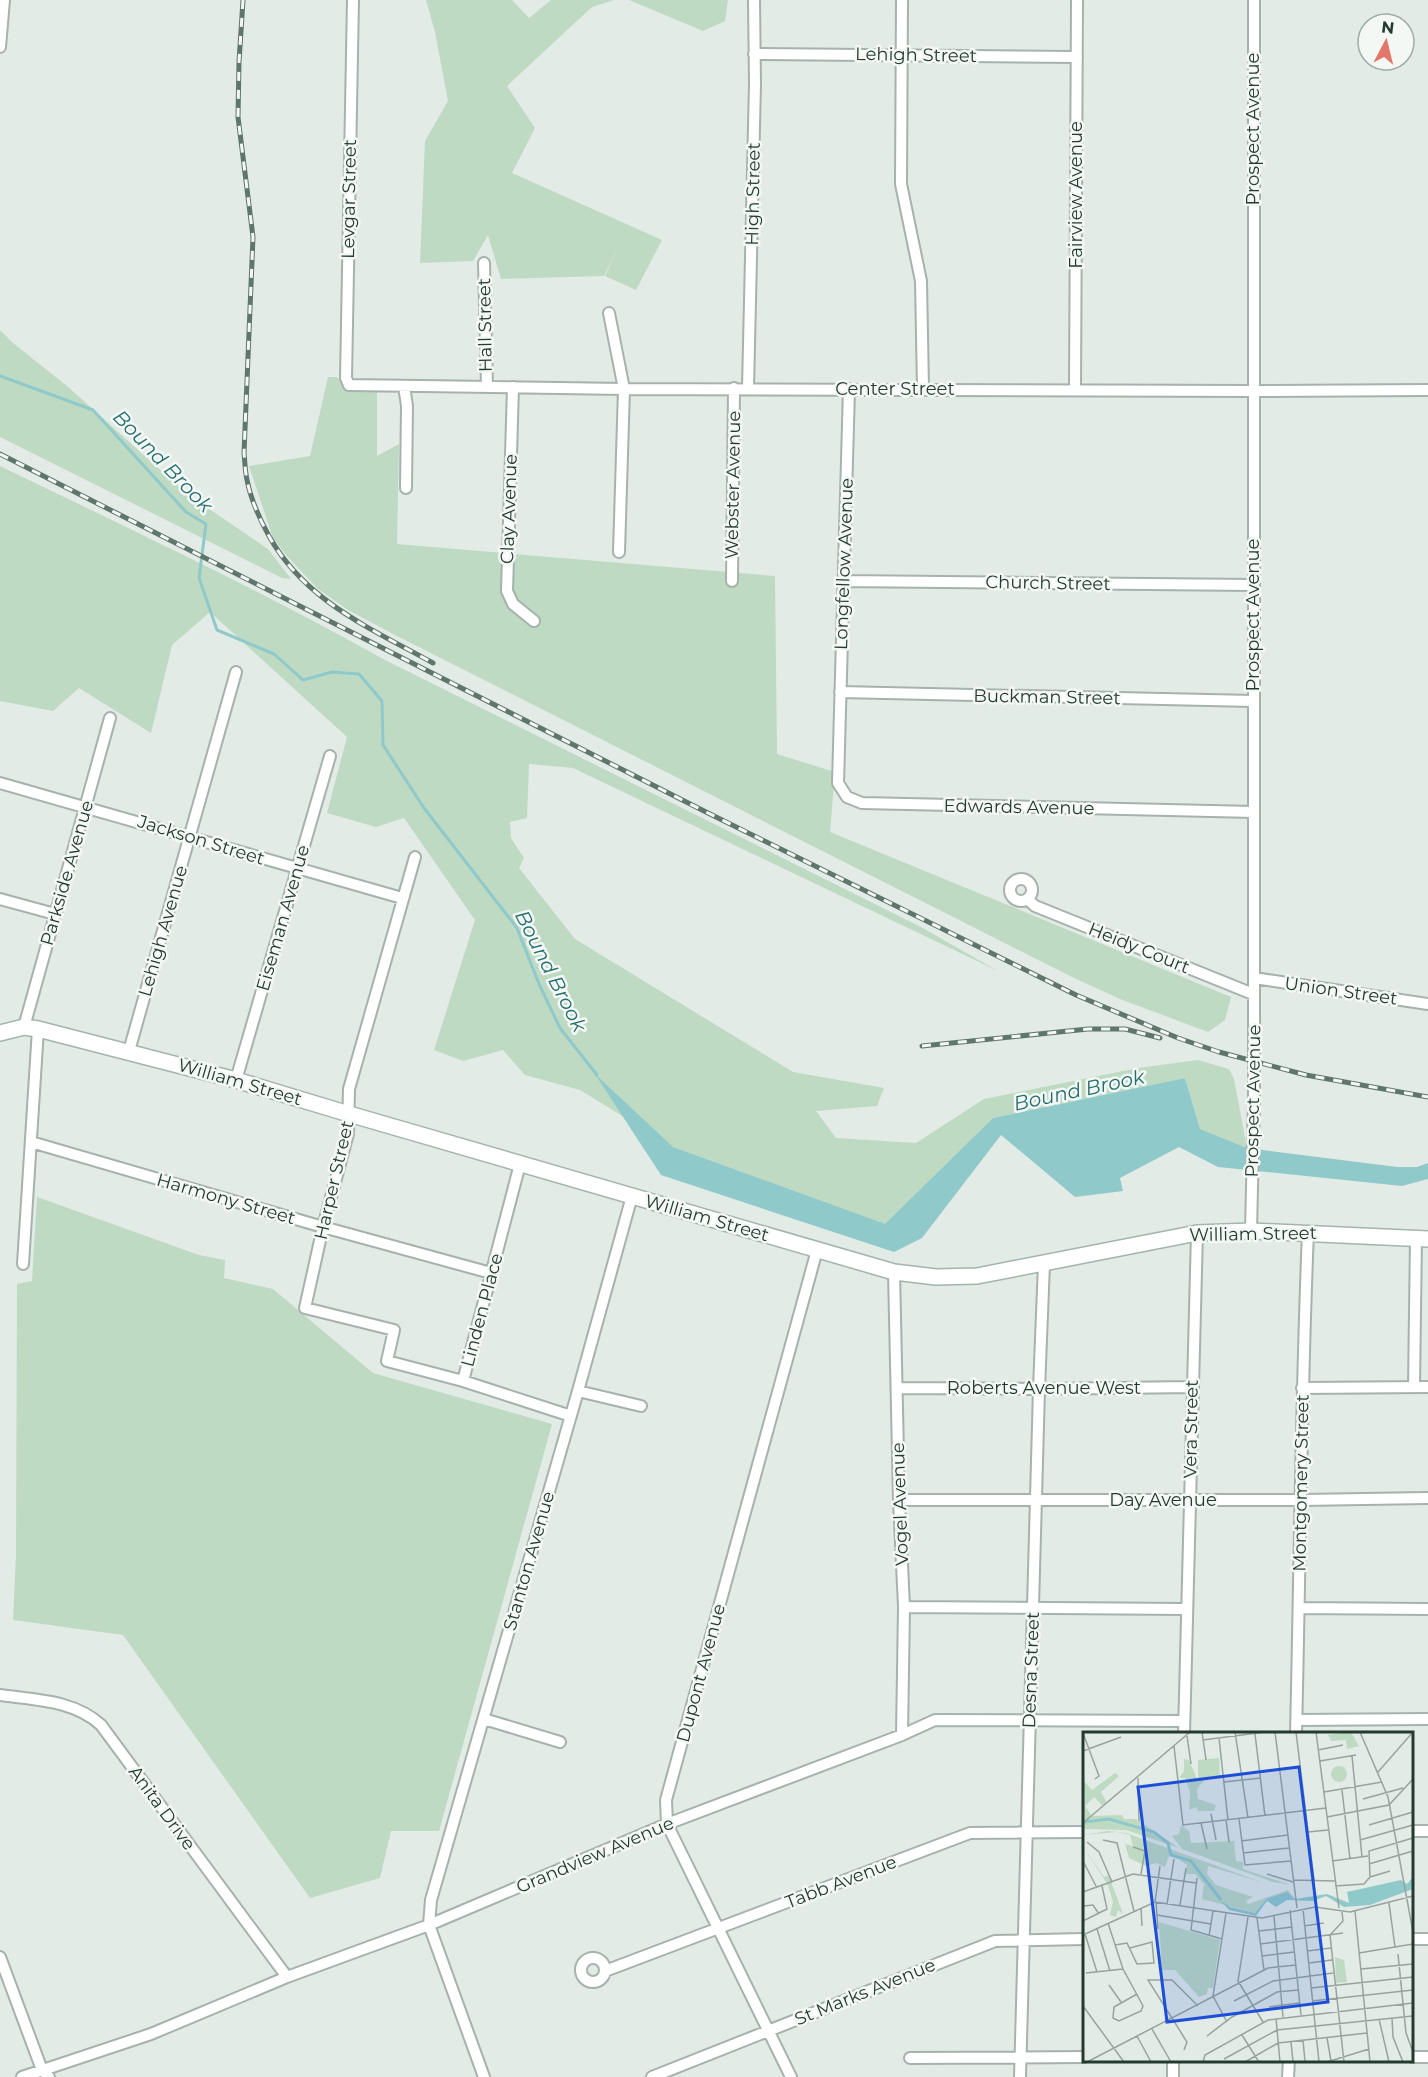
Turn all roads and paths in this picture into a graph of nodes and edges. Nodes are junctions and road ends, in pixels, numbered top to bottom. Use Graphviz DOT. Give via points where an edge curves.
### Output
graph roads {
  1 [pos="4,0"];
  2 [pos="353,0"];
  3 [pos="754,0"];
  4 [pos="902,0"];
  5 [pos="1077,0"];
  6 [pos="1254,0"];
  7 [pos="0,47"];
  8 [pos="754,54"];
  9 [pos="902,55"];
  10 [pos="1077,57"];
  11 [pos="484,263"];
  12 [pos="609,313"];
  13 [pos="362,386"];
  14 [pos="405,386"];
  15 [pos="486,387"];
  16 [pos="513,387"];
  17 [pos="734,388"];
  18 [pos="748,388"];
  19 [pos="624,389"];
  20 [pos="849,389"];
  21 [pos="923,389"];
  22 [pos="1075,390"];
  23 [pos="1428,390"];
  24 [pos="1253,391"];
  25 [pos="406,488"];
  26 [pos="619,552"];
  27 [pos="732,581"];
  28 [pos="843,581"];
  29 [pos="1253,585"];
  30 [pos="534,621"];
  31 [pos="236,672"];
  32 [pos="840,692"];
  33 [pos="1253,701"];
  34 [pos="110,718"];
  35 [pos="839,739"];
  36 [pos="330,756"];
  37 [pos="0,783"];
  38 [pos="86,806"];
  39 [pos="1254,812"];
  40 [pos="190,836"];
  41 [pos="415,857"];
  42 [pos="297,869"];
  43 [pos="402,898"];
  44 [pos="0,899"];
  45 [pos="1028,899"];
  46 [pos="56,914"];
  47 [pos="1254,978"];
  48 [pos="1253,994"];
  49 [pos="1428,1004"];
  50 [pos="31,1028"];
  51 [pos="0,1033"];
  52 [pos="129,1051"];
  53 [pos="236,1080"];
  54 [pos="349,1114"];
  55 [pos="31,1142"];
  56 [pos="520,1164"];
  57 [pos="632,1196"];
  58 [pos="323,1227"];
  59 [pos="1251,1231"];
  60 [pos="1308,1232"];
  61 [pos="1197,1233"];
  62 [pos="1422,1238"];
  63 [pos="817,1250"];
  64 [pos="23,1264"];
  65 [pos="1044,1264"];
  66 [pos="894,1272"];
  67 [pos="491,1273"];
  68 [pos="463,1381"];
  69 [pos="1192,1387"];
  70 [pos="1414,1387"];
  71 [pos="1428,1387"];
  72 [pos="897,1388"];
  73 [pos="1302,1388"];
  74 [pos="1039,1389"];
  75 [pos="578,1390"];
  76 [pos="641,1406"];
  77 [pos="571,1416"];
  78 [pos="1428,1498"];
  79 [pos="899,1500"];
  80 [pos="1036,1500"];
  81 [pos="1189,1500"];
  82 [pos="1302,1500"];
  83 [pos="904,1607"];
  84 [pos="1033,1608"];
  85 [pos="1299,1608"];
  86 [pos="1186,1609"];
  87 [pos="1428,1609"];
  88 [pos="0,1695"];
  89 [pos="484,1719"];
  90 [pos="1428,1719"];
  91 [pos="1297,1720"];
  92 [pos="1184,1721"];
  93 [pos="1029,1722"];
  94 [pos="1184,1732"];
  95 [pos="1296,1732"];
  96 [pos="902,1736"];
  97 [pos="560,1742"];
  98 [pos="667,1824"];
  99 [pos="1083,1832"];
  100 [pos="1026,1833"];
  101 [pos="429,1925"];
  102 [pos="718,1929"];
  103 [pos="1023,1939"];
  104 [pos="1083,1940"];
  105 [pos="0,1957"];
  106 [pos="605,1971"];
  107 [pos="287,1977"];
  108 [pos="769,2030"];
  109 [pos="1083,2057"];
  110 [pos="910,2058"];
  111 [pos="1019,2058"];
  112 [pos="1289,2062"];
  113 [pos="46,2074"];
  114 [pos="22,2077"];
  115 [pos="484,2077"];
  116 [pos="652,2077"];
  117 [pos="791,2077"];
  118 [pos="1020,2077"];
  119 [pos="1288,2077"];
  1 -- 7 [label="street"];
  2 -- 13 [label="street, Levgar Street" via="346,378 349,385"];
  3 -- 8 [label="street, High Street"];
  4 -- 9 [label="street"];
  5 -- 10 [label="street, Fairview Avenue"];
  6 -- 24 [label="street, Prospect Avenue"];
  8 -- 9 [label="street, Lehigh Street"];
  8 -- 18 [label="street, High Street"];
  9 -- 10 [label="street, Lehigh Street"];
  9 -- 21 [label="street" via="901,184 921,280"];
  10 -- 22 [label="street, Fairview Avenue"];
  11 -- 15 [label="street, Hall Street"];
  12 -- 19 [label="street"];
  13 -- 14 [label="street, Center Street"];
  14 -- 15 [label="street, Center Street"];
  14 -- 25 [label="street"];
  15 -- 16 [label="street, Center Street"];
  16 -- 19 [label="street, Center Street"];
  16 -- 30 [label="street, Clay Avenue" via="507,591 513,604"];
  17 -- 18 [label="street, Center Street"];
  17 -- 19 [label="street, Center Street"];
  17 -- 27 [label="street, Webster Avenue"];
  18 -- 20 [label="street, Center Street"];
  19 -- 26 [label="street"];
  20 -- 21 [label="street, Center Street"];
  20 -- 28 [label="street, Longfellow Avenue"];
  21 -- 22 [label="street, Center Street"];
  22 -- 24 [label="street, Center Street"];
  23 -- 24 [label="street, Center Street"];
  24 -- 29 [label="street, Prospect Avenue"];
  28 -- 29 [label="street, Church Street"];
  28 -- 32 [label="street, Longfellow Avenue"];
  29 -- 33 [label="street, Prospect Avenue"];
  31 -- 40 [label="street, Lehigh Avenue"];
  32 -- 33 [label="street, Buckman Street"];
  32 -- 35 [label="street, Longfellow Avenue"];
  33 -- 39 [label="street, Prospect Avenue"];
  34 -- 38 [label="street, Parkside Avenue"];
  35 -- 39 [label="street, Edwards Avenue" via="838,783 847,797 862,803"];
  36 -- 42 [label="street, Eiseman Avenue"];
  37 -- 38 [label="street, Jackson Street"];
  38 -- 40 [label="street, Jackson Street"];
  38 -- 46 [label="street, Parkside Avenue"];
  39 -- 47 [label="street, Prospect Avenue"];
  40 -- 42 [label="street, Jackson Street"];
  40 -- 52 [label="street, Lehigh Avenue"];
  41 -- 43 [label="street, Harper Street"];
  42 -- 43 [label="street, Jackson Street"];
  42 -- 53 [label="street, Eiseman Avenue"];
  43 -- 54 [label="street, Harper Street" via="349,1089"];
  44 -- 46 [label="street"];
  45 -- 48 [label="street, Heidy Court" via="1035,906"];
  46 -- 50 [label="street, Parkside Avenue"];
  47 -- 48 [label="street, Prospect Avenue"];
  47 -- 49 [label="street, Union Street"];
  48 -- 59 [label="street, Prospect Avenue"];
  50 -- 51 [label="main road, William Street"];
  50 -- 52 [label="main road, William Street"];
  50 -- 55 [label="street, Parkside Avenue"];
  52 -- 53 [label="main road, William Street"];
  53 -- 54 [label="main road, William Street"];
  54 -- 56 [label="main road, William Street"];
  54 -- 58 [label="street, Harper Street" via="348,1134"];
  55 -- 58 [label="street, Harmony Street"];
  55 -- 64 [label="street, Parkside Avenue"];
  56 -- 57 [label="main road, William Street"];
  56 -- 67 [label="street, Linden Place"];
  57 -- 63 [label="main road, William Street"];
  57 -- 75 [label="street, Stanton Avenue"];
  58 -- 67 [label="street, Harmony Street"];
  58 -- 68 [label="street, Harper Street" via="305,1308 394,1330 387,1361"];
  59 -- 60 [label="main road, William Street"];
  59 -- 61 [label="main road, William Street"];
  60 -- 62 [label="main road, William Street"];
  60 -- 73 [label="street, Montgomery Street"];
  61 -- 65 [label="main road, William Street"];
  61 -- 69 [label="street, Vera Street"];
  62 -- 70 [label="street"];
  63 -- 66 [label="main road, William Street"];
  63 -- 98 [label="street, Dupont Avenue" via="666,1800"];
  65 -- 66 [label="main road, William Street" via="977,1276"];
  65 -- 74 [label="street, Desna Street"];
  66 -- 72 [label="street, Vogel Avenue"];
  67 -- 68 [label="street, Linden Place"];
  68 -- 77 [label="street, Linden Place"];
  69 -- 74 [label="street, Roberts Avenue West"];
  69 -- 81 [label="street, Vera Street"];
  70 -- 71 [label="street"];
  70 -- 73 [label="street"];
  72 -- 74 [label="street, Roberts Avenue West"];
  72 -- 79 [label="street, Vogel Avenue"];
  73 -- 82 [label="street, Montgomery Street"];
  74 -- 80 [label="street, Desna Street"];
  75 -- 76 [label="street"];
  75 -- 77 [label="street, Stanton Avenue"];
  77 -- 89 [label="street, Stanton Avenue"];
  78 -- 82 [label="street, Day Avenue"];
  79 -- 80 [label="street, Day Avenue"];
  79 -- 83 [label="street, Vogel Avenue"];
  80 -- 81 [label="street, Day Avenue"];
  80 -- 84 [label="street, Desna Street"];
  81 -- 82 [label="street, Day Avenue"];
  81 -- 86 [label="street, Vera Street"];
  82 -- 85 [label="street, Montgomery Street"];
  83 -- 84 [label="street"];
  83 -- 96 [label="street, Vogel Avenue"];
  84 -- 86 [label="street"];
  84 -- 93 [label="street, Desna Street"];
  85 -- 87 [label="street"];
  85 -- 91 [label="street, Montgomery Street"];
  86 -- 92 [label="street, Vera Street"];
  88 -- 107 [label="street, Anita Drive" via="79,1709 101,1725"];
  89 -- 97 [label="street"];
  89 -- 101 [label="street, Stanton Avenue" via="431,1900"];
  90 -- 91 [label="street"];
  91 -- 95 [label="street, Montgomery Street"];
  92 -- 93 [label="street, Grandview Avenue"];
  92 -- 94 [label="street, Vera Street"];
  93 -- 96 [label="street, Grandview Avenue" via="935,1720"];
  93 -- 100 [label="street, Desna Street"];
  96 -- 98 [label="street, Grandview Avenue"];
  98 -- 101 [label="street, Grandview Avenue"];
  98 -- 102 [label="street, Dupont Avenue"];
  99 -- 100 [label="street, Tabb Avenue"];
  100 -- 102 [label="street, Tabb Avenue" via="970,1833"];
  100 -- 103 [label="street, Desna Street"];
  101 -- 107 [label="street, Grandview Avenue"];
  101 -- 115 [label="street"];
  102 -- 106 [label="street, Tabb Avenue"];
  102 -- 108 [label="street, Dupont Avenue"];
  103 -- 104 [label="street, St Marks Avenue"];
  103 -- 108 [label="street, St Marks Avenue" via="994,1941"];
  103 -- 111 [label="street, Desna Street"];
  105 -- 113 [label="street"];
  107 -- 113 [label="street, Grandview Avenue"];
  108 -- 116 [label="street, St Marks Avenue"];
  108 -- 117 [label="street, Dupont Avenue"];
  109 -- 111 [label="street"];
  110 -- 111 [label="street"];
  111 -- 118 [label="street, Desna Street"];
  112 -- 119 [label="street"];
  113 -- 114 [label="street, Grandview Avenue"];
}
